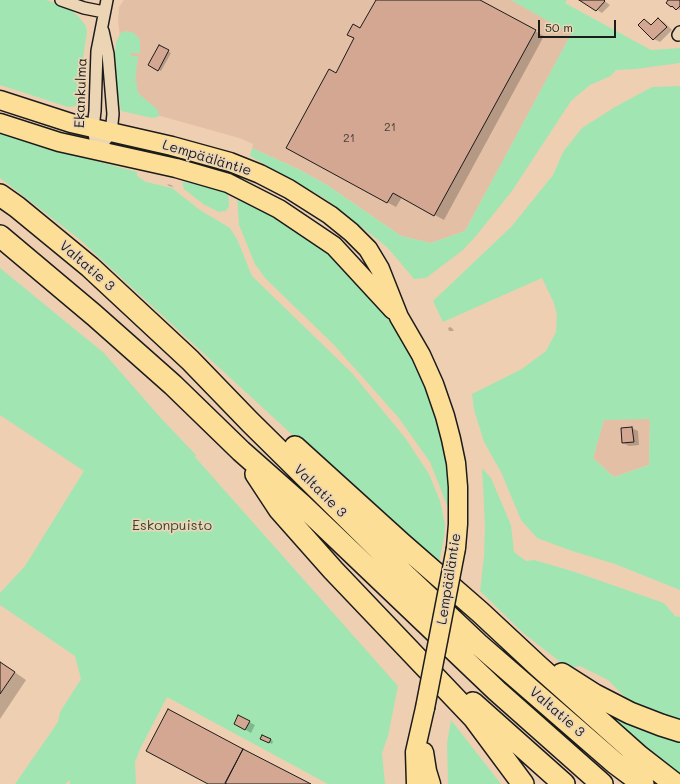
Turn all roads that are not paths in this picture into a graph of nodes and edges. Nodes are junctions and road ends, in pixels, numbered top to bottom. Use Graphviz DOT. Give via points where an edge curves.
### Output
graph roads {
  1 [pos="61,0"];
  2 [pos="107,0"];
  3 [pos="104,12"];
  4 [pos="102,28"];
  5 [pos="0,100"];
  6 [pos="0,123"];
  7 [pos="93,128"];
  8 [pos="111,133"];
  9 [pos="97,150"];
  10 [pos="0,195"];
  11 [pos="0,236"];
  12 [pos="399,317"];
  13 [pos="190,360"];
  14 [pos="241,451"];
  15 [pos="480,612"];
  16 [pos="393,632"];
  17 [pos="426,708"];
  18 [pos="680,731"];
  19 [pos="416,784"];
  20 [pos="431,784"];
  21 [pos="523,784"];
  22 [pos="564,784"];
  23 [pos="602,784"];
  24 [pos="643,784"];
  25 [pos="675,784"];
  1 -- 3 [label="street"];
  2 -- 3 [label="street, Ekankulma"];
  3 -- 4 [label="street, Ekankulma"];
  4 -- 7 [label="street, Ekankulma" via="97,51"];
  4 -- 8 [label="street, Ekankulma" via="110,69 113,114"];
  5 -- 7 [label="main road, Lempääläntie" via="46,116"];
  6 -- 9 [label="main road, Lempääläntie" via="36,136"];
  7 -- 8 [label="main road, Lempääläntie"];
  7 -- 9 [label="street, Ekankulma"];
  8 -- 9 [label="street, Ekankulma"];
  8 -- 12 [label="main road, Lempääläntie" via="186,149 230,162 295,192 330,215 368,249 382,273"];
  9 -- 12 [label="main road, Lempääläntie" via="228,183 279,209 334,246"];
  10 -- 13 [label="highway, Valtatie 3" via="90,267"];
  11 -- 14 [label="highway, Valtatie 3" via="94,314"];
  12 -- 17 [label="main road, Lempääläntie, bridge" via="434,384 452,439 458,487 456,548"];
  13 -- 15 [label="highway" via="218,375 396,539"];
  13 -- 24 [label="highway, Valtatie 3" via="407,577 478,644 615,763"];
  14 -- 16 [label="highway" via="279,509"];
  14 -- 23 [label="highway, Valtatie 3" via="301,504 497,692"];
  15 -- 18 [label="highway" via="565,676 595,695 636,715"];
  15 -- 25 [label="highway" via="639,756"];
  16 -- 21 [label="highway" via="474,718"];
  16 -- 22 [label="highway"];
  17 -- 19 [label="main road, Lempääläntie" via="415,752"];
  17 -- 20 [label="main road, Lempääläntie" via="425,759"];
}
